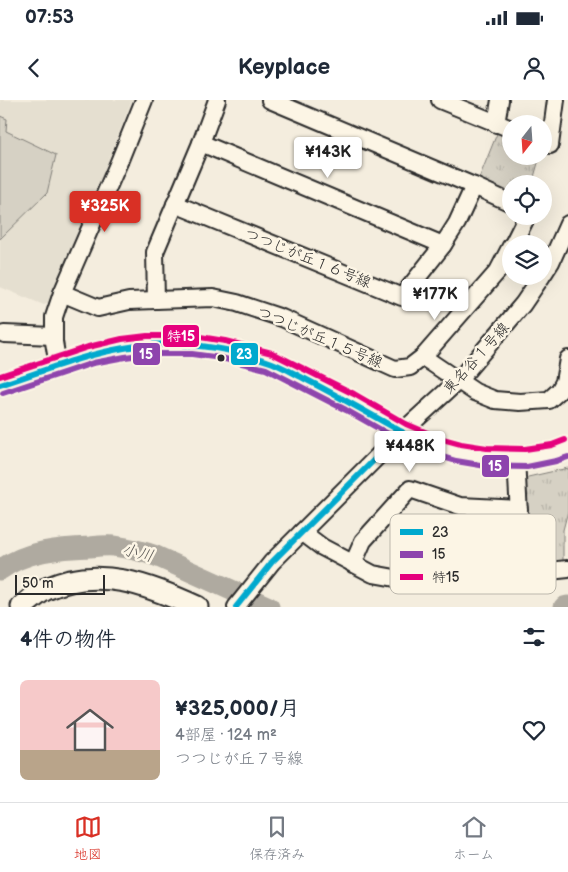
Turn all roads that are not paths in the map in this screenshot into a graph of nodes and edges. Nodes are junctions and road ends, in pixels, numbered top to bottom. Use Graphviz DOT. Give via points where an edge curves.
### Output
graph roads {
  1 [pos="144,100"];
  2 [pos="217,100"];
  3 [pos="270,100"];
  4 [pos="440,100"];
  5 [pos="500,100"];
  6 [pos="556,100"];
  7 [pos="502,115"];
  8 [pos="502,126"];
  9 [pos="552,130"];
  10 [pos="200,143"];
  11 [pos="474,186"];
  12 [pos="502,199"];
  13 [pos="175,204"];
  14 [pos="568,226"];
  15 [pos="443,245"];
  16 [pos="552,260"];
  17 [pos="502,264"];
  18 [pos="536,285"];
  19 [pos="62,294"];
  20 [pos="156,300"];
  21 [pos="54,336"];
  22 [pos="13,339"];
  23 [pos="423,357"];
  24 [pos="568,360"];
  25 [pos="58,366"];
  26 [pos="458,381"];
  27 [pos="0,385"];
  28 [pos="402,432"];
  29 [pos="568,448"];
  30 [pos="516,458"];
  31 [pos="519,509"];
  32 [pos="519,514"];
  33 [pos="302,532"];
  34 [pos="353,564"];
  35 [pos="390,577"];
  36 [pos="22,607"];
  37 [pos="197,607"];
  38 [pos="236,607"];
  1 -- 19 [label="street"];
  2 -- 10 [label="street"];
  3 -- 11 [label="street"];
  4 -- 8 [label="street"];
  5 -- 7 [label="street"];
  6 -- 9 [label="street"];
  10 -- 13 [label="street"];
  10 -- 15 [label="street"];
  11 -- 12 [label="street"];
  11 -- 15 [label="street, つつじが丘１６号線"];
  13 -- 15 [label="street, つつじが丘１６号線" via="402,296"];
  13 -- 20 [label="street" via="155,252"];
  14 -- 16 [label="street, 東名谷１号線"];
  17 -- 23 [label="street"];
  18 -- 26 [label="street, 東名谷１号線"];
  19 -- 20 [label="street, つつじが丘１５号線" via="98,308"];
  19 -- 21 [label="street" via="54,317"];
  20 -- 23 [label="street, つつじが丘１５号線" via="213,298 236,303 282,318 395,369 410,367"];
  21 -- 22 [label="street"];
  21 -- 25 [label="street"];
  23 -- 26 [label="street"];
  24 -- 26 [label="street" via="564,382 548,400 495,400"];
  25 -- 27 [label="street"];
  25 -- 28 [label="street" via="90,355 147,345 223,349 269,361"];
  26 -- 28 [label="street, 東名谷１号線"];
  28 -- 30 [label="street" via="458,453"];
  28 -- 33 [label="street, 東名谷１号線"];
  29 -- 30 [label="street"];
  30 -- 31 [label="street"];
  31 -- 32 [label="street"];
  31 -- 34 [label="street" via="460,506 410,489 363,541"];
  33 -- 34 [label="street"];
  33 -- 38 [label="street" via="272,562"];
  34 -- 35 [label="street" via="372,574"];
  36 -- 37 [label="main road" via="44,590 87,578 129,581"];
}
